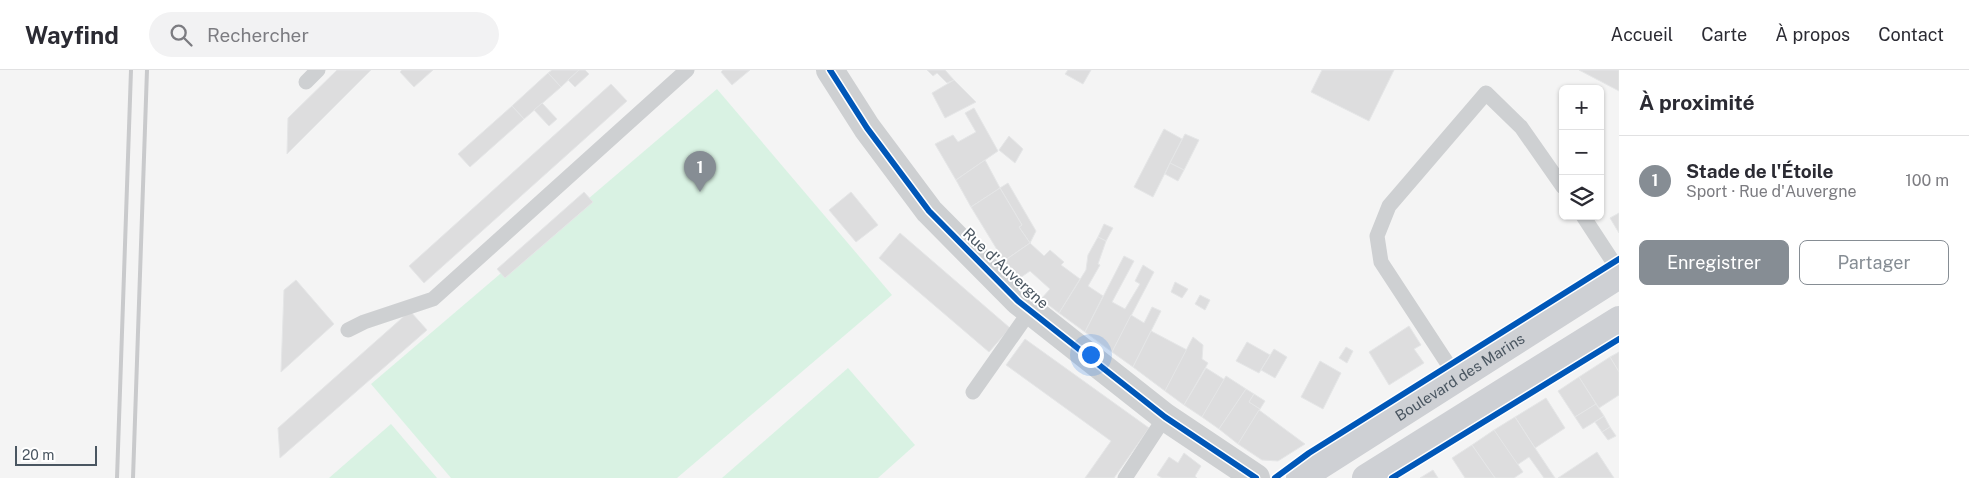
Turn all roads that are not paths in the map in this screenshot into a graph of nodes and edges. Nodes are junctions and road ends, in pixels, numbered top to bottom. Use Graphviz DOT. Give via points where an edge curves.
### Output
graph roads {
  1 [pos="318,70"];
  2 [pos="687,70"];
  3 [pos="830,70"];
  4 [pos="306,82"];
  5 [pos="1559,181"];
  6 [pos="1586,220"];
  7 [pos="1619,273"];
  8 [pos="1030,311"];
  9 [pos="1619,320"];
  10 [pos="348,330"];
  11 [pos="1457,378"];
  12 [pos="973,392"];
  13 [pos="1165,417"];
  14 [pos="1125,478"];
  15 [pos="1256,478"];
  16 [pos="1300,478"];
  17 [pos="1366,478"];
  1 -- 4 [label="lane"];
  2 -- 10 [label="lane" via="433,299"];
  3 -- 8 [label="street, Rue d'Auvergne" via="867,128 929,211"];
  5 -- 11 [label="lane" via="1520,127 1486,93 1389,206 1377,236 1381,262"];
  6 -- 7 [label="lane"];
  7 -- 11 [label="main road, Boulevard des Marins"];
  8 -- 12 [label="lane"];
  8 -- 13 [label="street, Rue d'Auvergne"];
  9 -- 17 [label="main road"];
  11 -- 16 [label="main road, Boulevard des Marins"];
  13 -- 14 [label="lane"];
  13 -- 15 [label="street, Rue d'Auvergne"];
}
